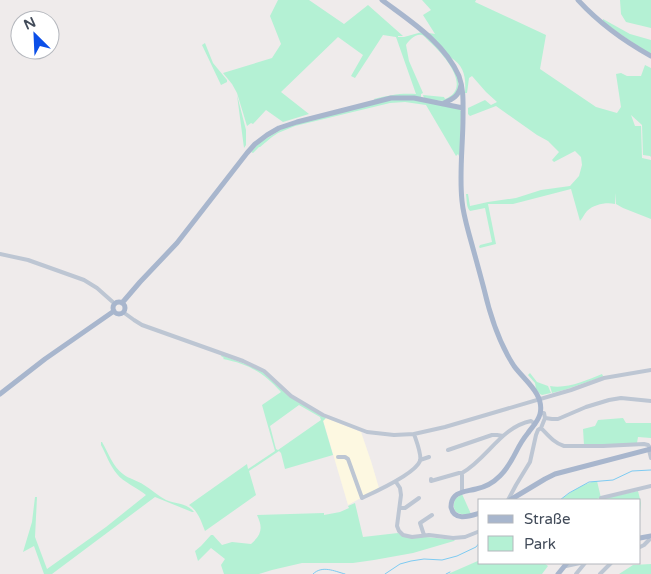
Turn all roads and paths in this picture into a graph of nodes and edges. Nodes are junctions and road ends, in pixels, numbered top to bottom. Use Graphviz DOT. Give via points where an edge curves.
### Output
graph roads {
  1 [pos="382,0"];
  2 [pos="578,0"];
  3 [pos="651,56"];
  4 [pos="461,82"];
  5 [pos="443,103"];
  6 [pos="463,105"];
  7 [pos="0,254"];
  8 [pos="115,304"];
  9 [pos="122,304"];
  10 [pos="114,311"];
  11 [pos="124,312"];
  12 [pos="651,370"];
  13 [pos="0,394"];
  14 [pos="539,399"];
  15 [pos="651,400"];
  16 [pos="540,413"];
  17 [pos="545,418"];
  18 [pos="535,424"];
  19 [pos="541,428"];
  20 [pos="414,434"];
  21 [pos="503,436"];
  22 [pos="650,449"];
  23 [pos="448,450"];
  24 [pos="428,457"];
  25 [pos="338,458"];
  26 [pos="651,458"];
  27 [pos="420,460"];
  28 [pos="462,473"];
  29 [pos="431,479"];
  30 [pos="396,482"];
  31 [pos="651,486"];
  32 [pos="462,492"];
  33 [pos="419,498"];
  34 [pos="601,498"];
  35 [pos="509,499"];
  36 [pos="511,499"];
  37 [pos="400,508"];
  38 [pos="478,514"];
  39 [pos="432,515"];
  40 [pos="478,531"];
  41 [pos="424,535"];
  42 [pos="584,564"];
  43 [pos="610,564"];
  44 [pos="566,565"];
  45 [pos="558,574"];
  46 [pos="576,574"];
  47 [pos="600,574"];
  1 -- 4 [label="main road" via="423,31 443,51"];
  2 -- 3 [label="main road" via="613,32"];
  4 -- 5 [label="main road" via="455,97"];
  4 -- 6 [label="main road"];
  5 -- 6 [label="main road"];
  5 -- 9 [label="main road" via="391,98 292,123 267,135 247,153 177,243"];
  6 -- 14 [label="main road" via="462,199 468,231 500,340 515,368"];
  7 -- 8 [label="street" via="28,260 84,280"];
  8 -- 9 [label="main road"];
  8 -- 10 [label="main road"];
  9 -- 11 [label="main road"];
  10 -- 11 [label="main road"];
  10 -- 13 [label="main road" via="45,358"];
  11 -- 20 [label="street" via="142,325 258,367 291,396 334,420 374,433"];
  12 -- 14 [label="street" via="608,377"];
  14 -- 16 [label="main road"];
  14 -- 20 [label="street"];
  15 -- 17 [label="street" via="609,400 558,419"];
  16 -- 17 [label="street"];
  16 -- 18 [label="main road"];
  17 -- 19 [label="street"];
  18 -- 21 [label="street" via="523,422"];
  18 -- 32 [label="main road" via="500,476 484,487"];
  19 -- 22 [label="street" via="564,446 644,444"];
  19 -- 35 [label="street" via="536,435 530,462"];
  20 -- 27 [label="street"];
  21 -- 23 [label="street" via="492,435"];
  21 -- 28 [label="street"];
  22 -- 26 [label="street"];
  22 -- 36 [label="main road" via="555,474"];
  24 -- 27 [label="street"];
  25 -- 30 [label="street" via="348,459 362,498"];
  27 -- 30 [label="street"];
  28 -- 29 [label="street"];
  28 -- 32 [label="street"];
  30 -- 37 [label="street" via="400,488"];
  31 -- 34 [label="street"];
  32 -- 38 [label="main road" via="452,501 453,512 463,517"];
  33 -- 37 [label="street"];
  37 -- 41 [label="street" via="399,531 409,536"];
  39 -- 41 [label="street" via="420,523"];
  40 -- 41 [label="street" via="453,538"];
  42 -- 46 [label="street"];
  43 -- 47 [label="street"];
  44 -- 45 [label="main road"];
}
